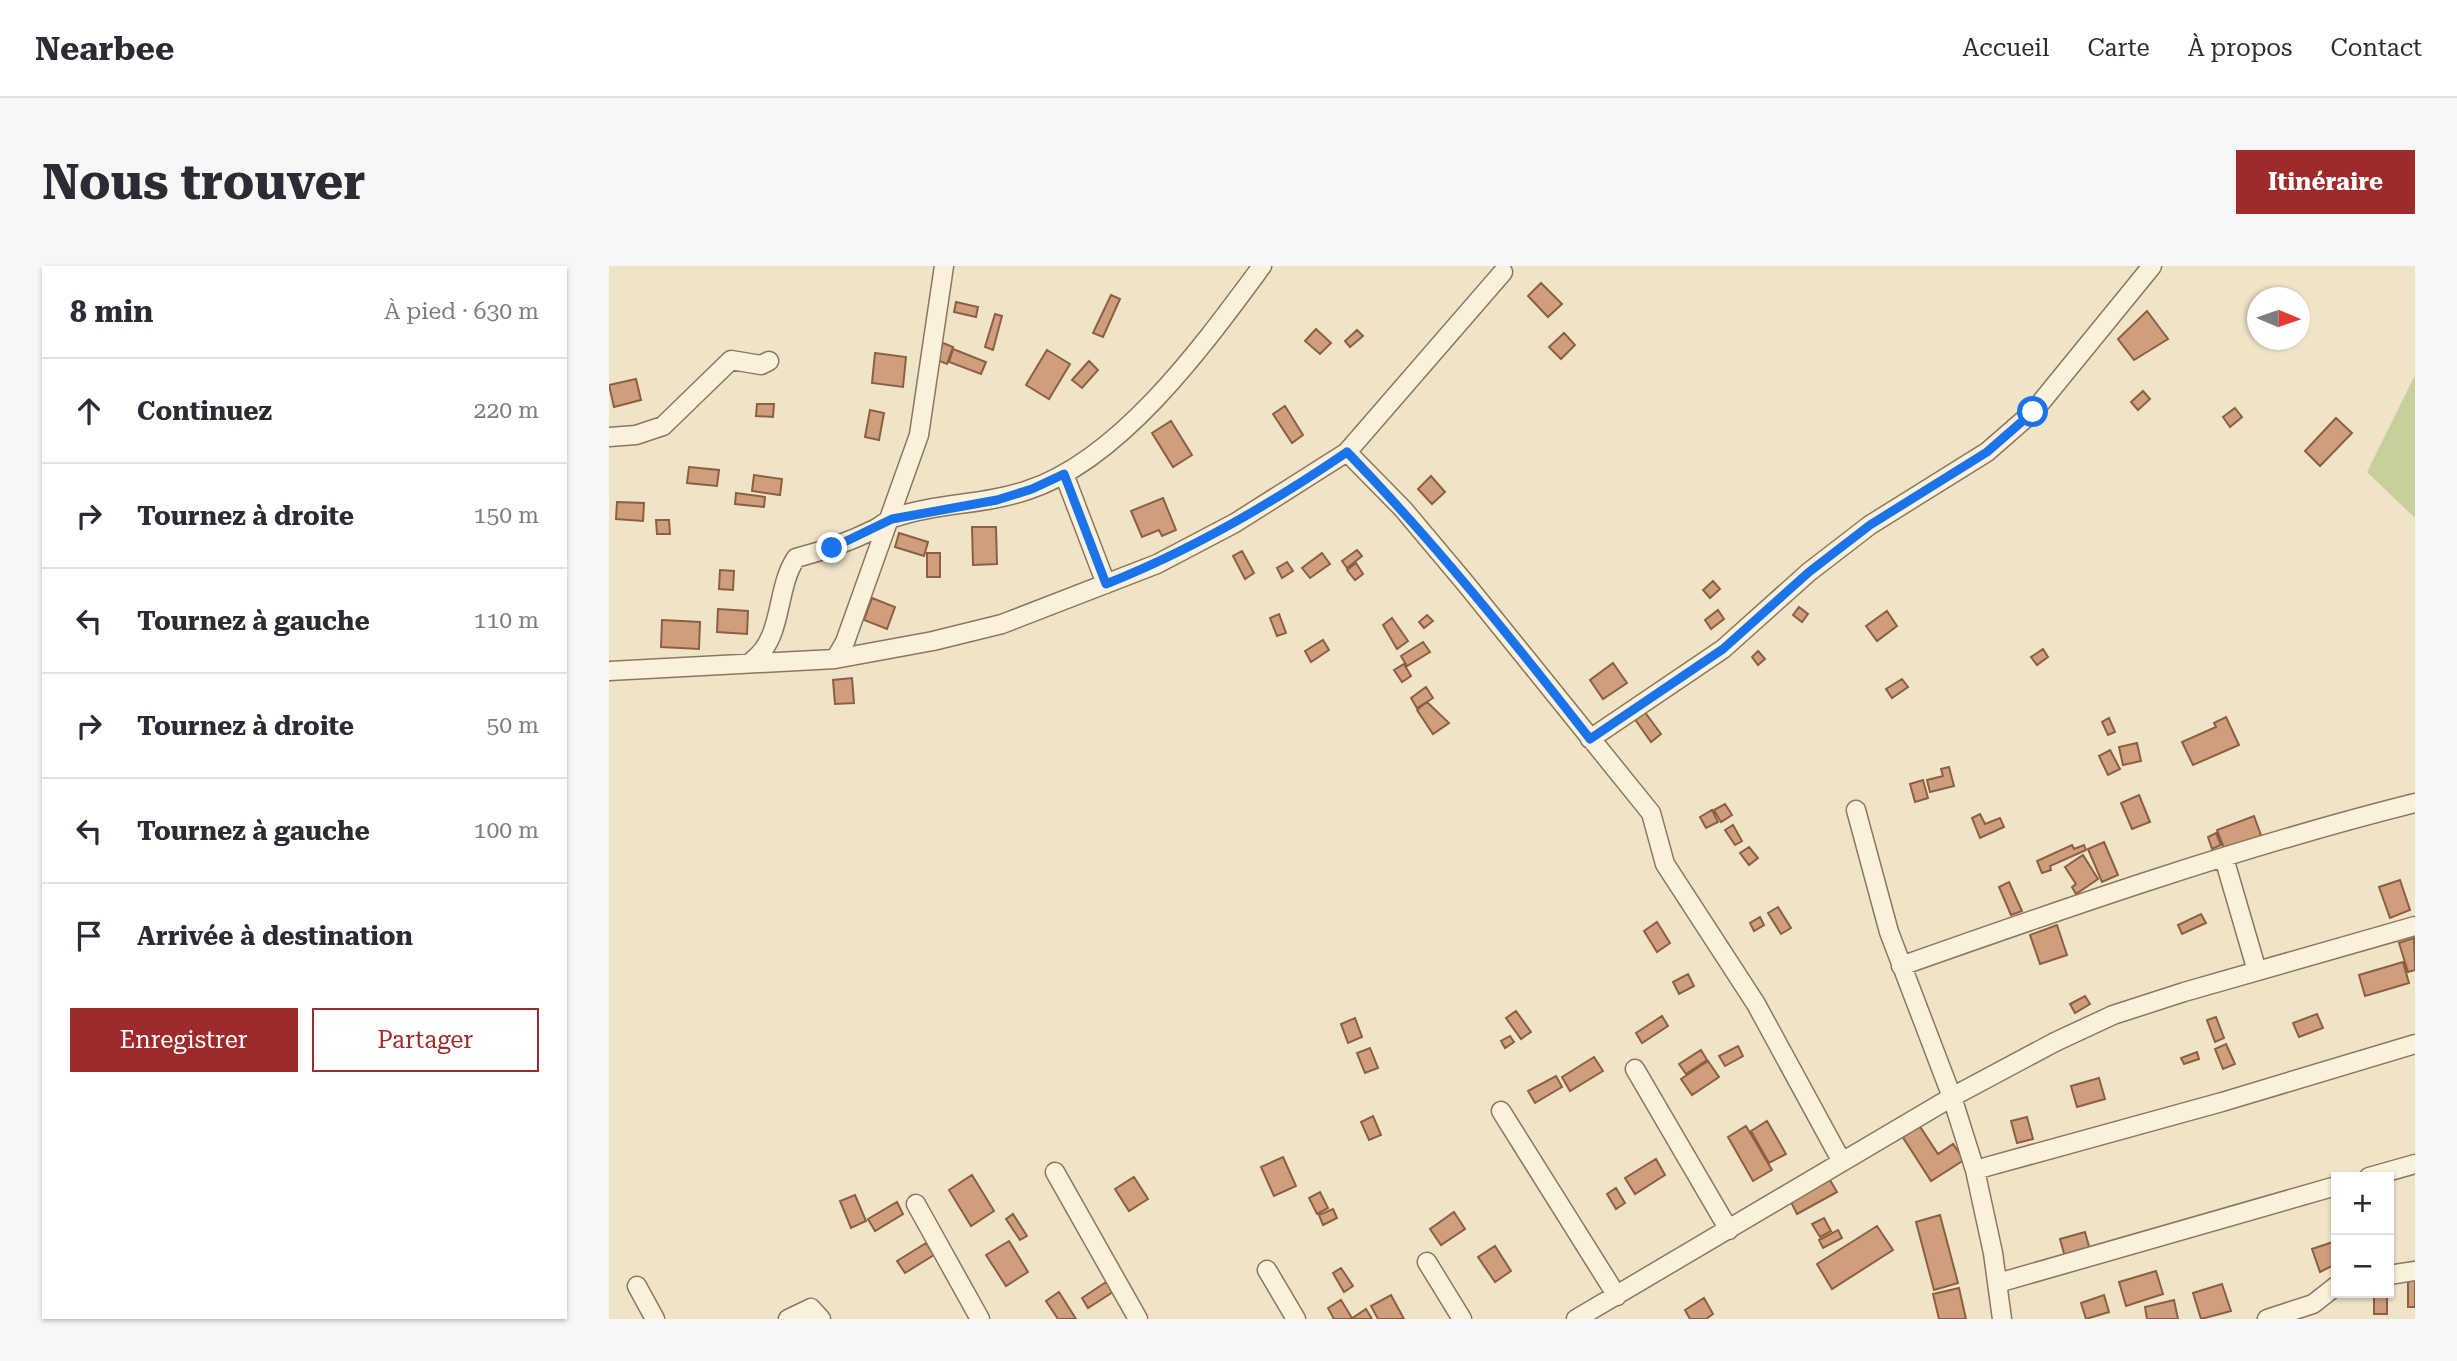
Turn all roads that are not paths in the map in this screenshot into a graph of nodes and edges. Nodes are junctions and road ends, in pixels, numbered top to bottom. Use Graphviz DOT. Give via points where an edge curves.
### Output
graph roads {
  1 [pos="944,266"];
  2 [pos="1262,266"];
  3 [pos="2152,266"];
  4 [pos="1503,272"];
  5 [pos="769,360"];
  6 [pos="609,437"];
  7 [pos="1347,452"];
  8 [pos="1064,474"];
  9 [pos="892,519"];
  10 [pos="1106,584"];
  11 [pos="835,659"];
  12 [pos="752,661"];
  13 [pos="609,671"];
  14 [pos="1590,739"];
  15 [pos="2415,803"];
  16 [pos="1856,810"];
  17 [pos="2224,858"];
  18 [pos="2415,926"];
  19 [pos="1902,966"];
  20 [pos="2257,971"];
  21 [pos="2415,1044"];
  22 [pos="1635,1069"];
  23 [pos="1952,1097"];
  24 [pos="1501,1111"];
  25 [pos="1842,1162"];
  26 [pos="2415,1164"];
  27 [pos="1975,1170"];
  28 [pos="1055,1172"];
  29 [pos="2387,1172"];
  30 [pos="2331,1187"];
  31 [pos="916,1203"];
  32 [pos="1729,1230"];
  33 [pos="1427,1262"];
  34 [pos="1267,1270"];
  35 [pos="2415,1271"];
  36 [pos="2394,1274"];
  37 [pos="1998,1283"];
  38 [pos="638,1286"];
  39 [pos="2331,1290"];
  40 [pos="1617,1296"];
  41 [pos="655,1319"];
  42 [pos="788,1319"];
  43 [pos="821,1319"];
  44 [pos="980,1319"];
  45 [pos="1138,1319"];
  46 [pos="1296,1319"];
  47 [pos="1462,1319"];
  48 [pos="1576,1319"];
  49 [pos="2002,1319"];
  50 [pos="2267,1319"];
  1 -- 9 [label="street" via="919,435"];
  2 -- 8 [label="street" via="1139,415"];
  3 -- 14 [label="street" via="2033,412 1987,452 1870,525 1723,649"];
  4 -- 7 [label="street"];
  5 -- 6 [label="street" via="761,365 731,359 663,425 636,435"];
  7 -- 10 [label="street" via="1235,523 1157,564"];
  7 -- 14 [label="street" via="1411,519"];
  8 -- 9 [label="street" via="997,500"];
  8 -- 10 [label="street"];
  9 -- 11 [label="street"];
  9 -- 12 [label="street" via="832,548 796,558 782,589 775,626"];
  10 -- 11 [label="street" via="1002,624"];
  11 -- 12 [label="street"];
  12 -- 13 [label="street"];
  14 -- 25 [label="street" via="1651,813 1665,863 1756,1004"];
  15 -- 17 [label="street"];
  16 -- 19 [label="street"];
  17 -- 19 [label="street"];
  17 -- 20 [label="street"];
  18 -- 20 [label="street"];
  19 -- 23 [label="street"];
  20 -- 23 [label="street" via="2113,1015"];
  21 -- 27 [label="street"];
  22 -- 32 [label="street"];
  23 -- 25 [label="street"];
  23 -- 27 [label="street"];
  24 -- 40 [label="street"];
  25 -- 32 [label="street"];
  26 -- 29 [label="street"];
  27 -- 37 [label="street"];
  28 -- 45 [label="street"];
  30 -- 37 [label="street"];
  31 -- 44 [label="street"];
  32 -- 40 [label="street"];
  33 -- 47 [label="street"];
  34 -- 46 [label="street"];
  35 -- 36 [label="street"];
  37 -- 49 [label="street"];
  38 -- 41 [label="street"];
  39 -- 50 [label="street" via="2313,1304"];
  40 -- 48 [label="street"];
  42 -- 43 [label="street" via="811,1308"];
}
